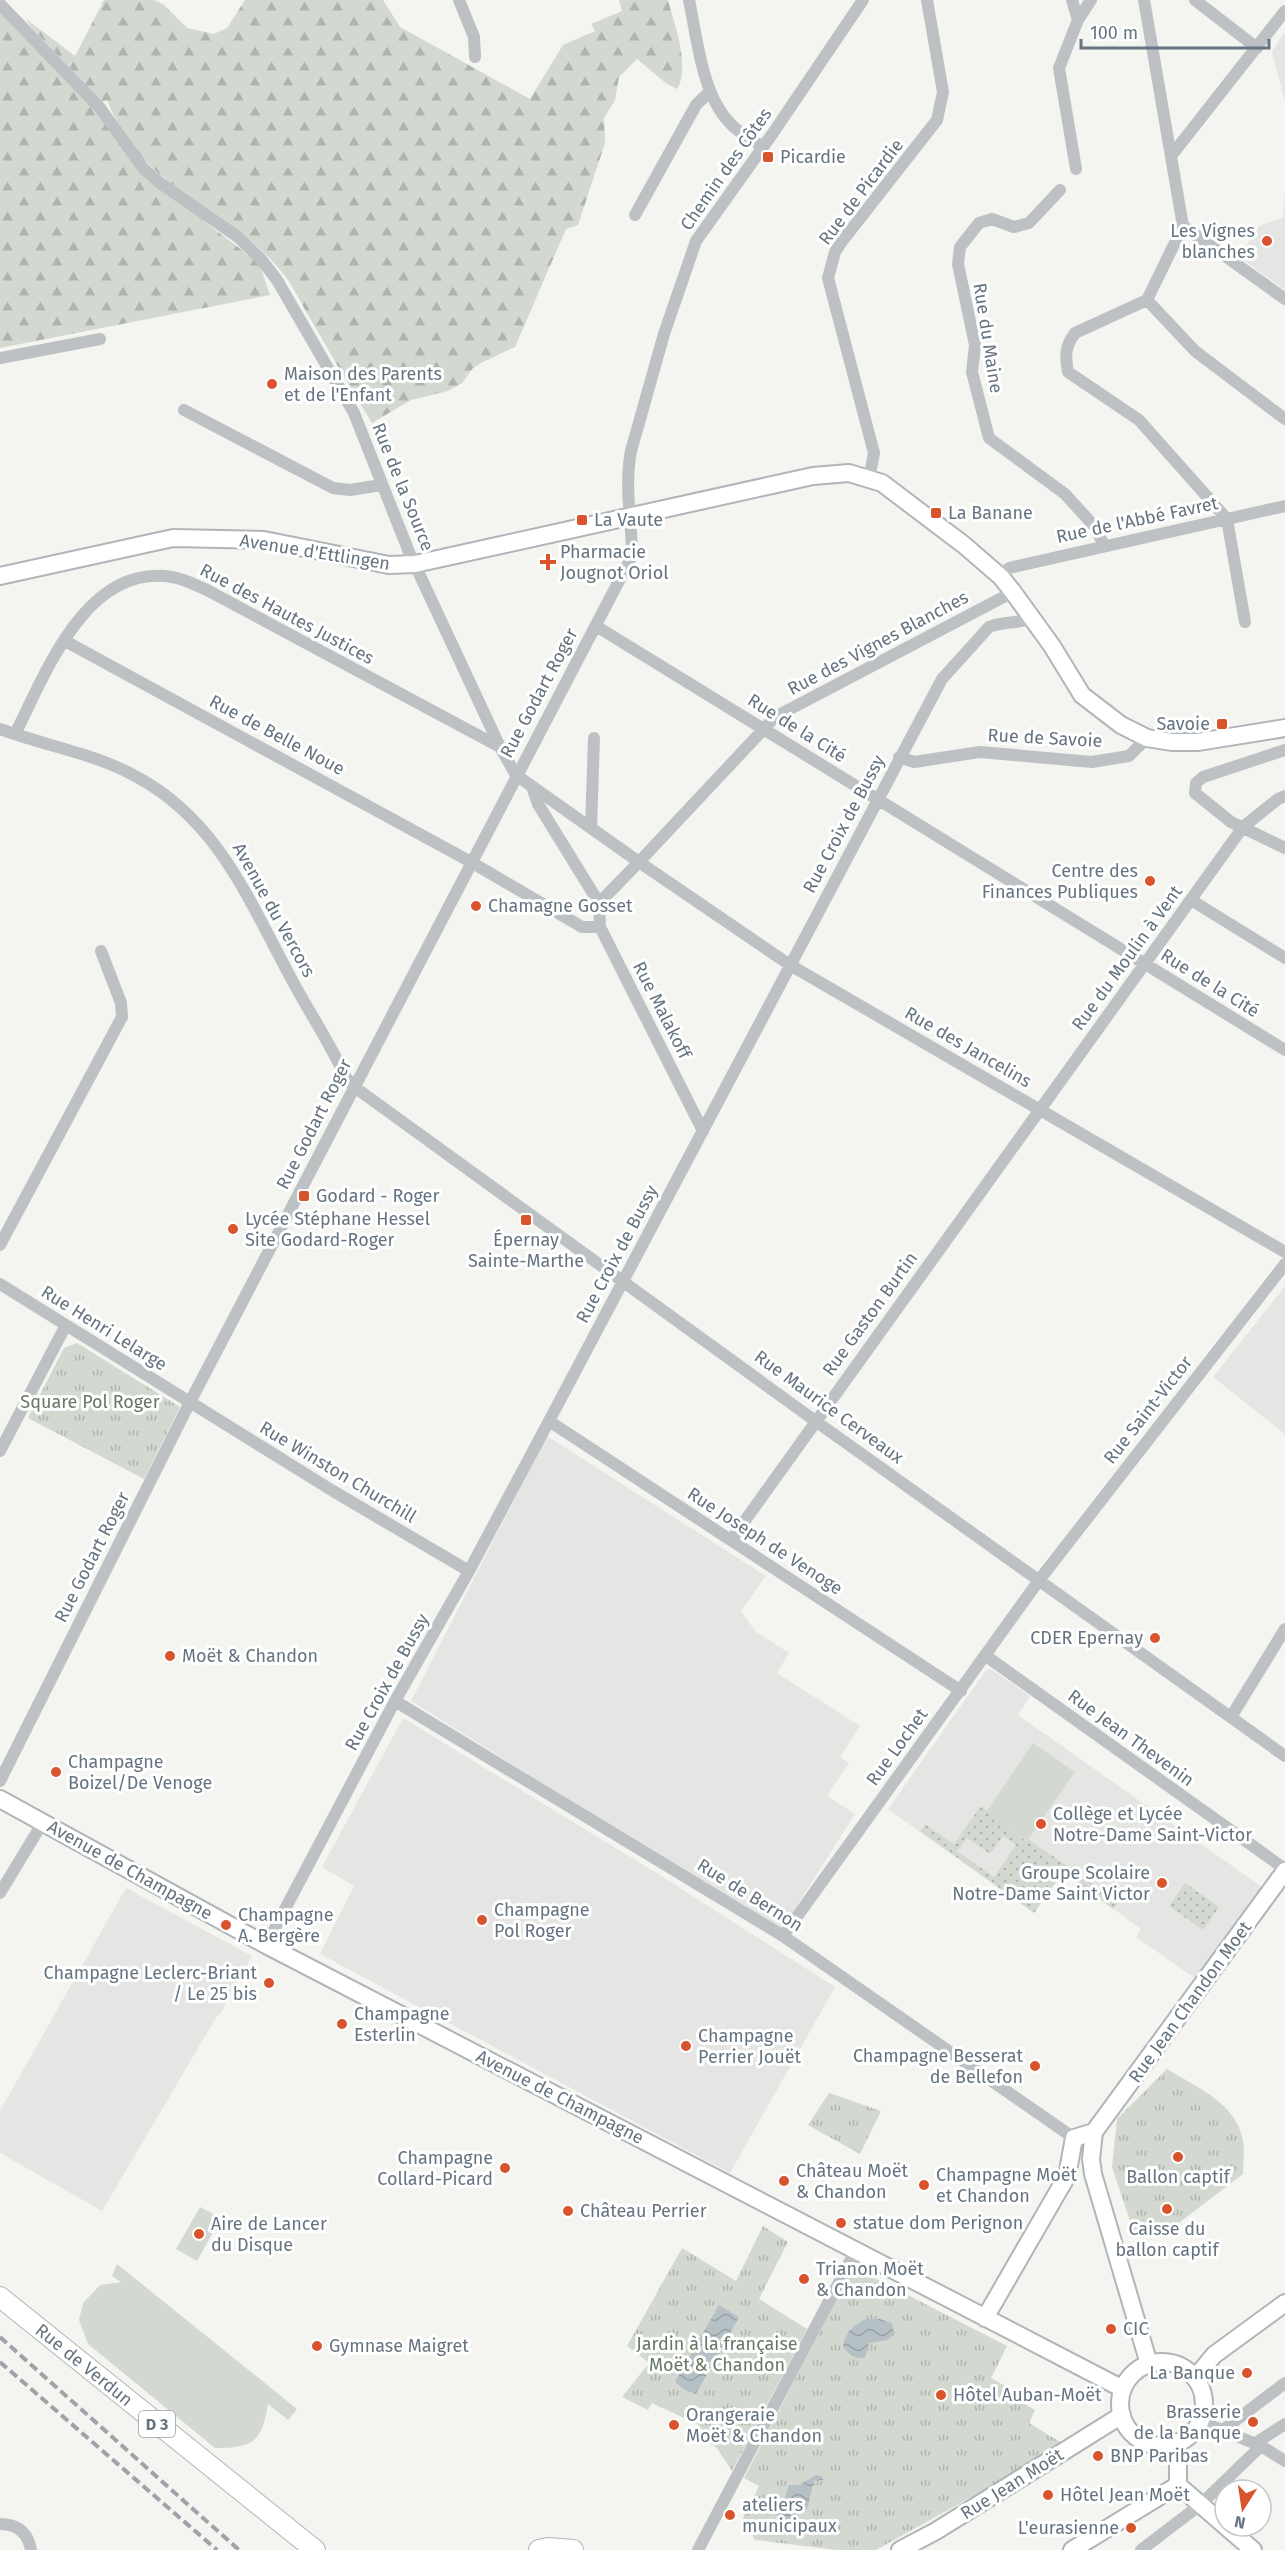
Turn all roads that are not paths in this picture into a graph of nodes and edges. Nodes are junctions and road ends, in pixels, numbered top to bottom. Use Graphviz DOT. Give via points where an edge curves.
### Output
graph roads {
  1 [pos="459,0"];
  2 [pos="689,0"];
  3 [pos="863,0"];
  4 [pos="1072,0"];
  5 [pos="1091,0"];
  6 [pos="1144,0"];
  7 [pos="1195,0"];
  8 [pos="927,2"];
  9 [pos="0,4"];
  10 [pos="1285,11"];
  11 [pos="1078,21"];
  12 [pos="1257,48"];
  13 [pos="475,57"];
  14 [pos="710,91"];
  15 [pos="763,147"];
  16 [pos="1172,156"];
  17 [pos="1076,169"];
  18 [pos="1060,190"];
  19 [pos="634,214"];
  20 [pos="1183,226"];
  21 [pos="1285,299"];
  22 [pos="1147,300"];
  23 [pos="100,339"];
  24 [pos="0,358"];
  25 [pos="184,410"];
  26 [pos="1285,419"];
  27 [pos="868,479"];
  28 [pos="381,485"];
  29 [pos="1285,506"];
  30 [pos="630,516"];
  31 [pos="1227,519"];
  32 [pos="1104,545"];
  33 [pos="415,564"];
  34 [pos="0,576"];
  35 [pos="1001,577"];
  36 [pos="1013,592"];
  37 [pos="1033,618"];
  38 [pos="1245,622"];
  39 [pos="596,626"];
  40 [pos="64,641"];
  41 [pos="764,728"];
  42 [pos="1285,728"];
  43 [pos="0,729"];
  44 [pos="15,734"];
  45 [pos="594,738"];
  46 [pos="1147,738"];
  47 [pos="500,747"];
  48 [pos="1285,750"];
  49 [pos="899,757"];
  50 [pos="516,776"];
  51 [pos="532,787"];
  52 [pos="1285,796"];
  53 [pos="878,799"];
  54 [pos="1243,826"];
  55 [pos="591,828"];
  56 [pos="1285,848"];
  57 [pos="471,862"];
  58 [pos="639,862"];
  59 [pos="1191,900"];
  60 [pos="598,903"];
  61 [pos="600,927"];
  62 [pos="101,951"];
  63 [pos="1285,958"];
  64 [pos="1145,964"];
  65 [pos="790,965"];
  66 [pos="1285,1050"];
  67 [pos="353,1086"];
  68 [pos="1040,1110"];
  69 [pos="703,1131"];
  70 [pos="0,1245"];
  71 [pos="1285,1252"];
  72 [pos="1285,1264"];
  73 [pos="624,1280"];
  74 [pos="0,1284"];
  75 [pos="66,1325"];
  76 [pos="190,1402"];
  77 [pos="814,1420"];
  78 [pos="549,1421"];
  79 [pos="0,1451"];
  80 [pos="731,1540"];
  81 [pos="469,1572"];
  82 [pos="1040,1579"];
  83 [pos="1285,1629"];
  84 [pos="986,1656"];
  85 [pos="961,1691"];
  86 [pos="395,1701"];
  87 [pos="1231,1717"];
  88 [pos="1285,1756"];
  89 [pos="0,1780"];
  90 [pos="0,1799"];
  91 [pos="43,1822"];
  92 [pos="1285,1870"];
  93 [pos="0,1893"];
  94 [pos="783,1936"];
  95 [pos="266,1945"];
  96 [pos="1094,2132"];
  97 [pos="1074,2138"];
  98 [pos="1093,2174"];
  99 [pos="1067,2176"];
  100 [pos="856,2250"];
  101 [pos="0,2297"];
  102 [pos="1285,2303"];
  103 [pos="986,2318"];
  104 [pos="1149,2364"];
  105 [pos="1195,2378"];
  106 [pos="1285,2383"];
  107 [pos="1123,2389"];
  108 [pos="1122,2415"];
  109 [pos="1200,2421"];
  110 [pos="1285,2424"];
  111 [pos="1223,2430"];
  112 [pos="1178,2442"];
  113 [pos="1258,2445"];
  114 [pos="1285,2461"];
  115 [pos="224,2476"];
  116 [pos="1178,2485"];
  117 [pos="1200,2505"];
  118 [pos="0,2524"];
  119 [pos="32,2550"];
  120 [pos="294,2550"];
  121 [pos="315,2550"];
  122 [pos="539,2550"];
  123 [pos="573,2550"];
  124 [pos="698,2550"];
  125 [pos="900,2550"];
  126 [pos="1072,2550"];
  127 [pos="1141,2550"];
  128 [pos="1253,2550"];
  1 -- 13 [label="street" via="474,37"];
  2 -- 14 [label="street"];
  3 -- 15 [label="street, Chemin des Côtes"];
  4 -- 11 [label="street"];
  5 -- 11 [label="street"];
  6 -- 16 [label="street"];
  7 -- 12 [label="street"];
  8 -- 27 [label="street, Rue de Picardie" via="943,92 937,120 843,240 835,252 828,278 874,453"];
  9 -- 28 [label="street, Rue de la Source" via="100,108 143,168 238,237 260,258 346,397"];
  10 -- 12 [label="street"];
  11 -- 17 [label="street" via="1059,68"];
  12 -- 16 [label="street"];
  14 -- 15 [label="street" via="728,121"];
  14 -- 19 [label="street" via="696,105"];
  15 -- 30 [label="street, Chemin des Côtes" via="696,241 630,451"];
  16 -- 20 [label="street"];
  18 -- 32 [label="street, Rue du Maine" via="1029,223 1014,227 992,219 979,224 960,247 958,264 975,345 972,372 990,438 1065,494 1095,527"];
  20 -- 21 [label="street"];
  20 -- 22 [label="street"];
  22 -- 26 [label="street" via="1195,351"];
  22 -- 31 [label="street" via="1075,333 1067,342 1068,372 1139,420"];
  23 -- 24 [label="street"];
  25 -- 28 [label="street" via="333,488 350,490"];
  27 -- 30 [label="main road, Avenue d'Ettlingen" via="849,473 827,473"];
  27 -- 35 [label="main road, Avenue d'Ettlingen" via="882,483"];
  28 -- 33 [label="street, Rue de la Source"];
  29 -- 31 [label="street, Rue de l'Abbé Favret"];
  30 -- 33 [label="main road, Avenue d'Ettlingen"];
  30 -- 39 [label="street, Rue Godart Roger" via="632,556"];
  31 -- 32 [label="street, Rue de l'Abbé Favret"];
  31 -- 38 [label="street"];
  32 -- 35 [label="street, Rue de l'Abbé Favret" via="1009,568"];
  33 -- 34 [label="main road, Avenue d'Ettlingen" via="389,565 264,540 173,538"];
  33 -- 47 [label="street, Rue de la Source"];
  35 -- 36 [label="main road, Avenue d'Ettlingen"];
  36 -- 37 [label="main road, Avenue d'Ettlingen"];
  36 -- 41 [label="street, Rue des Vignes Blanches" via="775,717"];
  37 -- 46 [label="main road, Avenue d'Ettlingen" via="1082,694 1121,725"];
  37 -- 49 [label="street, Rue Croix de Bussy" via="998,623 978,637 942,679"];
  39 -- 41 [label="street, Rue de la Cité"];
  39 -- 50 [label="street, Rue Godart Roger"];
  40 -- 44 [label="street, Rue des Hautes Justices"];
  40 -- 47 [label="street, Rue des Hautes Justices" via="93,603 114,586 149,576 179,578"];
  40 -- 57 [label="street, Rue de Belle Noue"];
  41 -- 53 [label="street, Rue de la Cité"];
  41 -- 58 [label="street, Rue des Vignes Blanches"];
  42 -- 46 [label="main road, Avenue d'Ettlingen" via="1198,742"];
  43 -- 44 [label="street, Avenue du Vercors"];
  44 -- 67 [label="street, Avenue du Vercors" via="115,766 158,789 191,816 212,838 237,877"];
  45 -- 55 [label="street"];
  46 -- 49 [label="street, Rue de Savoie" via="1129,756 1092,762 980,752 914,762"];
  47 -- 50 [label="street, Rue de la Source"];
  48 -- 54 [label="street" via="1203,777 1196,783 1195,793 1231,822"];
  49 -- 53 [label="street, Rue Croix de Bussy"];
  50 -- 51 [label="street, Rue des Jancelins"];
  50 -- 57 [label="street, Rue Godart Roger"];
  51 -- 55 [label="street, Rue des Jancelins"];
  51 -- 60 [label="street" via="538,804"];
  52 -- 54 [label="street, Rue du Moulin à Vent"];
  53 -- 64 [label="street, Rue de la Cité"];
  53 -- 65 [label="street, Rue Croix de Bussy"];
  54 -- 56 [label="street"];
  54 -- 59 [label="street, Rue du Moulin à Vent"];
  55 -- 58 [label="street, Rue des Jancelins"];
  57 -- 61 [label="street, Rue de Belle Noue" via="582,927"];
  57 -- 67 [label="street, Rue Godart Roger"];
  58 -- 60 [label="street, Rue des Vignes Blanches"];
  58 -- 65 [label="street, Rue des Jancelins"];
  59 -- 63 [label="street"];
  59 -- 64 [label="street, Rue du Moulin à Vent"];
  60 -- 61 [label="street, Rue Malakoff"];
  61 -- 69 [label="street, Rue Malakoff"];
  62 -- 70 [label="street" via="121,1003 122,1017"];
  64 -- 66 [label="street, Rue de la Cité"];
  64 -- 68 [label="street, Rue du Moulin à Vent"];
  65 -- 68 [label="street, Rue des Jancelins"];
  65 -- 69 [label="street, Rue Croix de Bussy"];
  67 -- 73 [label="street, Rue Maurice Cerveaux"];
  67 -- 76 [label="street, Rue Godart Roger"];
  68 -- 71 [label="street, Rue des Jancelins"];
  68 -- 77 [label="street, Rue Gaston Burtin"];
  69 -- 73 [label="street, Rue Croix de Bussy"];
  72 -- 82 [label="street, Rue Saint-Victor"];
  73 -- 77 [label="street, Rue Maurice Cerveaux"];
  73 -- 78 [label="street, Rue Croix de Bussy"];
  74 -- 75 [label="street, Rue Henri Lelarge"];
  75 -- 76 [label="street, Rue Henri Lelarge"];
  75 -- 79 [label="street"];
  76 -- 81 [label="street, Rue Winston Churchill"];
  76 -- 89 [label="street, Rue Godart Roger"];
  77 -- 80 [label="street, Rue Gaston Burtin"];
  77 -- 82 [label="street, Rue Maurice Cerveaux"];
  78 -- 80 [label="street, Rue Joseph de Venoge"];
  78 -- 81 [label="street, Rue Croix de Bussy"];
  80 -- 85 [label="street, Rue Joseph de Venoge"];
  81 -- 86 [label="street, Rue Croix de Bussy"];
  82 -- 84 [label="street, Rue Lochet"];
  82 -- 87 [label="street, Rue Maurice Cerveaux"];
  83 -- 87 [label="street"];
  84 -- 85 [label="street, Rue Lochet"];
  84 -- 92 [label="street, Rue Jean Thevenin"];
  85 -- 94 [label="street, Rue Lochet"];
  86 -- 94 [label="street, Rue de Bernon"];
  86 -- 95 [label="street, Rue Croix de Bussy"];
  87 -- 88 [label="street, Rue Maurice Cerveaux"];
  90 -- 91 [label="main road, Avenue de Champagne"];
  91 -- 93 [label="street"];
  91 -- 95 [label="main road, Avenue de Champagne"];
  92 -- 96 [label="main road, Rue Jean Chandon Moet"];
  94 -- 97 [label="street, Rue de Bernon"];
  95 -- 100 [label="main road, Avenue de Champagne"];
  96 -- 97 [label="main road"];
  96 -- 98 [label="main road"];
  97 -- 99 [label="main road"];
  98 -- 99 [label="main road"];
  98 -- 104 [label="main road"];
  99 -- 103 [label="main road"];
  100 -- 103 [label="main road, Avenue de Champagne"];
  100 -- 124 [label="street"];
  101 -- 115 [label="main road, Rue de Verdun / D 3"];
  102 -- 105 [label="main road" via="1214,2355"];
  103 -- 107 [label="main road, Avenue de Champagne"];
  104 -- 105 [label="main road" via="1174,2364"];
  104 -- 107 [label="main road" via="1129,2378"];
  105 -- 109 [label="main road" via="1204,2399"];
  106 -- 111 [label="street"];
  107 -- 108 [label="main road"];
  108 -- 112 [label="main road" via="1133,2433 1150,2444"];
  108 -- 125 [label="main road, Rue Jean Moët"];
  109 -- 111 [label="street"];
  109 -- 112 [label="main road" via="1195,2430"];
  110 -- 113 [label="street"];
  111 -- 113 [label="street"];
  112 -- 116 [label="main road"];
  113 -- 114 [label="street"];
  113 -- 117 [label="street"];
  115 -- 120 [label="main road, Rue de Verdun / D 3"];
  115 -- 121 [label="main road, Rue de Verdun / D 3"];
  116 -- 117 [label="main road"];
  116 -- 126 [label="main road"];
  117 -- 127 [label="street"];
  117 -- 128 [label="main road"];
  118 -- 119 [label="street" via="20,2529"];
  122 -- 123 [label="main road"];
}
